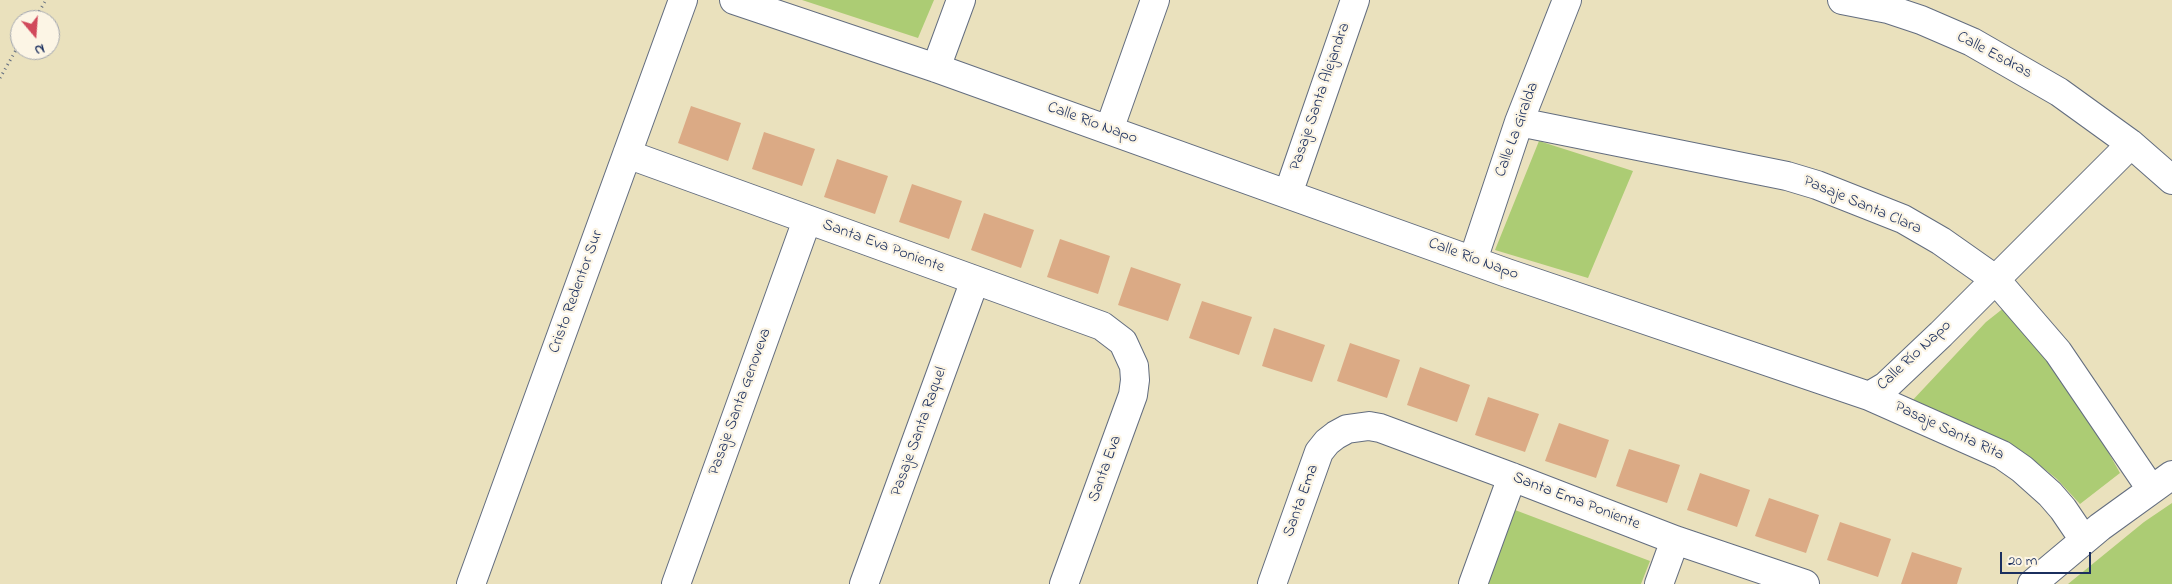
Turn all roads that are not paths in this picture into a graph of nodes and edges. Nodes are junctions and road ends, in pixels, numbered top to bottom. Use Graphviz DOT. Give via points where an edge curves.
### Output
graph roads {
  1 [pos="683,0"];
  2 [pos="734,0"];
  3 [pos="961,0"];
  4 [pos="1155,0"];
  5 [pos="1355,0"];
  6 [pos="1566,0"];
  7 [pos="1842,0"];
  8 [pos="936,68"];
  9 [pos="1519,122"];
  10 [pos="1109,130"];
  11 [pos="2131,144"];
  12 [pos="627,154"];
  13 [pos="2172,180"];
  14 [pos="1288,194"];
  15 [pos="807,220"];
  16 [pos="1473,260"];
  17 [pos="1995,279"];
  18 [pos="975,280"];
  19 [pos="1129,353"];
  20 [pos="1869,396"];
  21 [pos="1347,429"];
  22 [pos="1512,477"];
  23 [pos="2162,482"];
  24 [pos="1675,540"];
  25 [pos="2084,540"];
  26 [pos="471,584"];
  27 [pos="676,584"];
  28 [pos="864,584"];
  29 [pos="1064,584"];
  30 [pos="1272,584"];
  31 [pos="1473,584"];
  32 [pos="1659,584"];
  33 [pos="1805,584"];
  34 [pos="2032,584"];
  1 -- 12 [label="street, Cristo Redentor Sur"];
  2 -- 8 [label="street, Calle Río Napo"];
  3 -- 8 [label="street"];
  4 -- 10 [label="street"];
  5 -- 14 [label="street, Pasaje Santa Alejandra"];
  6 -- 9 [label="street, Calle La Giralda"];
  7 -- 11 [label="street, Calle Esdras" via="1921,20 1972,42 2059,92"];
  8 -- 10 [label="street, Calle Río Napo"];
  9 -- 16 [label="street, Calle La Giralda"];
  9 -- 17 [label="street, Pasaje Santa Clara" via="1760,169 1817,185 1904,219 1959,252"];
  10 -- 14 [label="street, Calle Río Napo"];
  11 -- 13 [label="street, Calle Esdras"];
  11 -- 17 [label="street, Calle Río Napo"];
  12 -- 15 [label="street, Santa Eva Poniente"];
  12 -- 26 [label="street, Cristo Redentor Sur"];
  14 -- 16 [label="street, Calle Río Napo"];
  15 -- 18 [label="street, Santa Eva Poniente"];
  15 -- 27 [label="street, Pasaje Santa Genoveva"];
  16 -- 20 [label="street, Calle Río Napo"];
  17 -- 20 [label="street, Calle Río Napo" via="1886,386"];
  17 -- 23 [label="street, Pasaje Santa Clara"];
  18 -- 19 [label="street, Santa Eva Poniente" via="1102,326 1123,342"];
  18 -- 28 [label="street, Pasaje Santa Raquel"];
  19 -- 29 [label="street, Santa Eva" via="1134,366 1133,394"];
  20 -- 25 [label="street, Pasaje Santa Rita" via="2009,459 2050,494"];
  21 -- 22 [label="street, Santa Ema Poniente" via="1380,428"];
  21 -- 30 [label="street, Santa Ema" via="1327,442 1320,452"];
  22 -- 24 [label="street, Santa Ema Poniente"];
  22 -- 31 [label="street"];
  23 -- 25 [label="street"];
  24 -- 32 [label="street"];
  24 -- 33 [label="street, Santa Ema Poniente"];
  25 -- 34 [label="street"];
}
